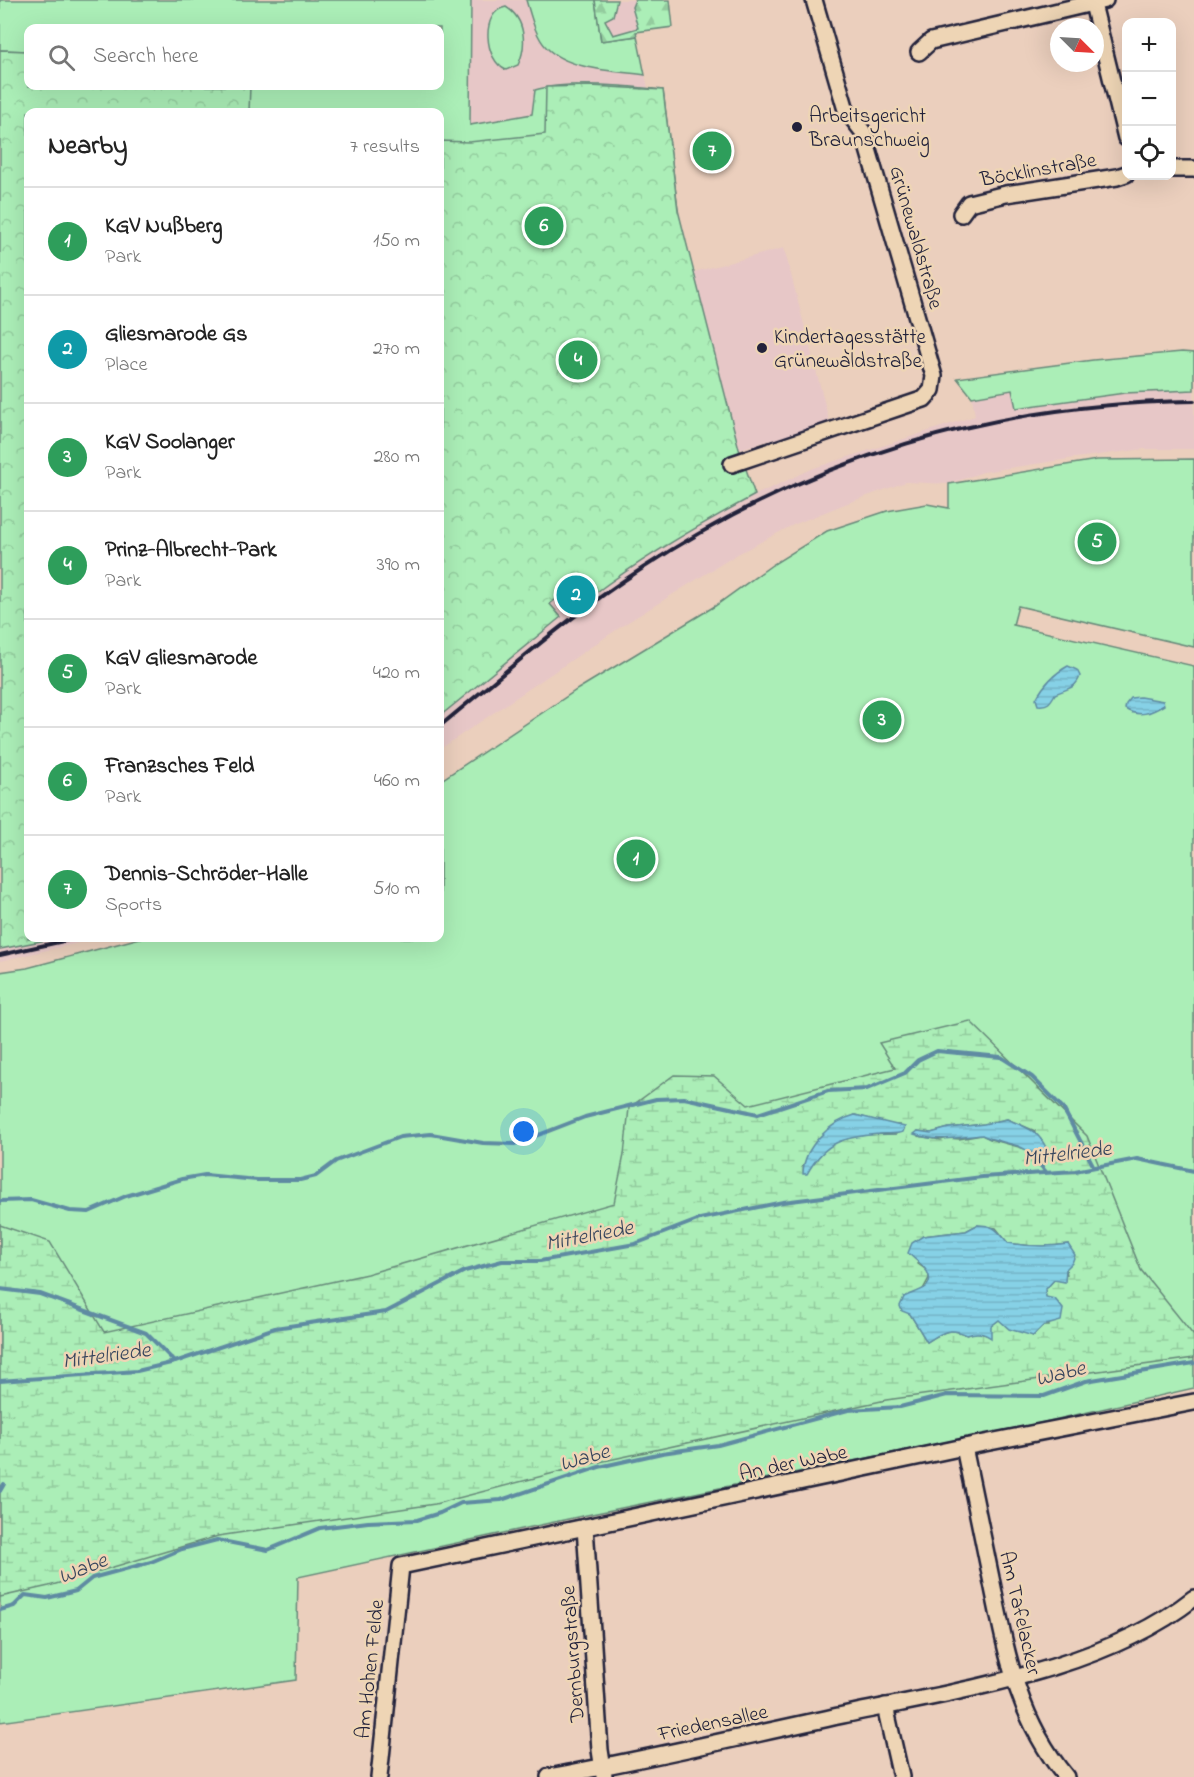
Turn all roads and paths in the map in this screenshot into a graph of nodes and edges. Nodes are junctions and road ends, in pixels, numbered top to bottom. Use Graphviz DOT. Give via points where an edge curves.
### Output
graph roads {
  1 [pos="814,0"];
  2 [pos="1096,1"];
  3 [pos="919,52"];
  4 [pos="1123,126"];
  5 [pos="1176,169"];
  6 [pos="1194,169"];
  7 [pos="1122,175"];
  8 [pos="961,214"];
  9 [pos="732,464"];
  10 [pos="1194,1402"];
  11 [pos="964,1447"];
  12 [pos="585,1527"];
  13 [pos="401,1566"];
  14 [pos="1194,1598"];
  15 [pos="1014,1679"];
  16 [pos="885,1706"];
  17 [pos="603,1772"];
  18 [pos="379,1777"];
  19 [pos="549,1777"];
  20 [pos="901,1777"];
  21 [pos="1066,1777"];
  1 -- 9 [label="street, Grünewaldstraße" via="846,110 863,132 934,376 932,390 924,399"];
  2 -- 3 [label="street" via="931,41"];
  2 -- 4 [label="street"];
  5 -- 6 [label="street"];
  7 -- 8 [label="street, Böcklinstraße" via="1006,194 969,203"];
  10 -- 11 [label="street, An der Wabe"];
  11 -- 12 [label="street, An der Wabe"];
  11 -- 15 [label="street, Am Tafelacker"];
  12 -- 13 [label="street, An der Wabe"];
  12 -- 17 [label="street, Dernburgstraße"];
  13 -- 18 [label="street, Am Hohen Felde"];
  14 -- 15 [label="street, Friedensallee" via="1131,1636"];
  15 -- 16 [label="street, Friedensallee"];
  15 -- 21 [label="street, Am Tafelacker" via="1029,1720"];
  16 -- 17 [label="street, Friedensallee"];
  16 -- 20 [label="street"];
  17 -- 19 [label="street, Friedensallee"];
}
